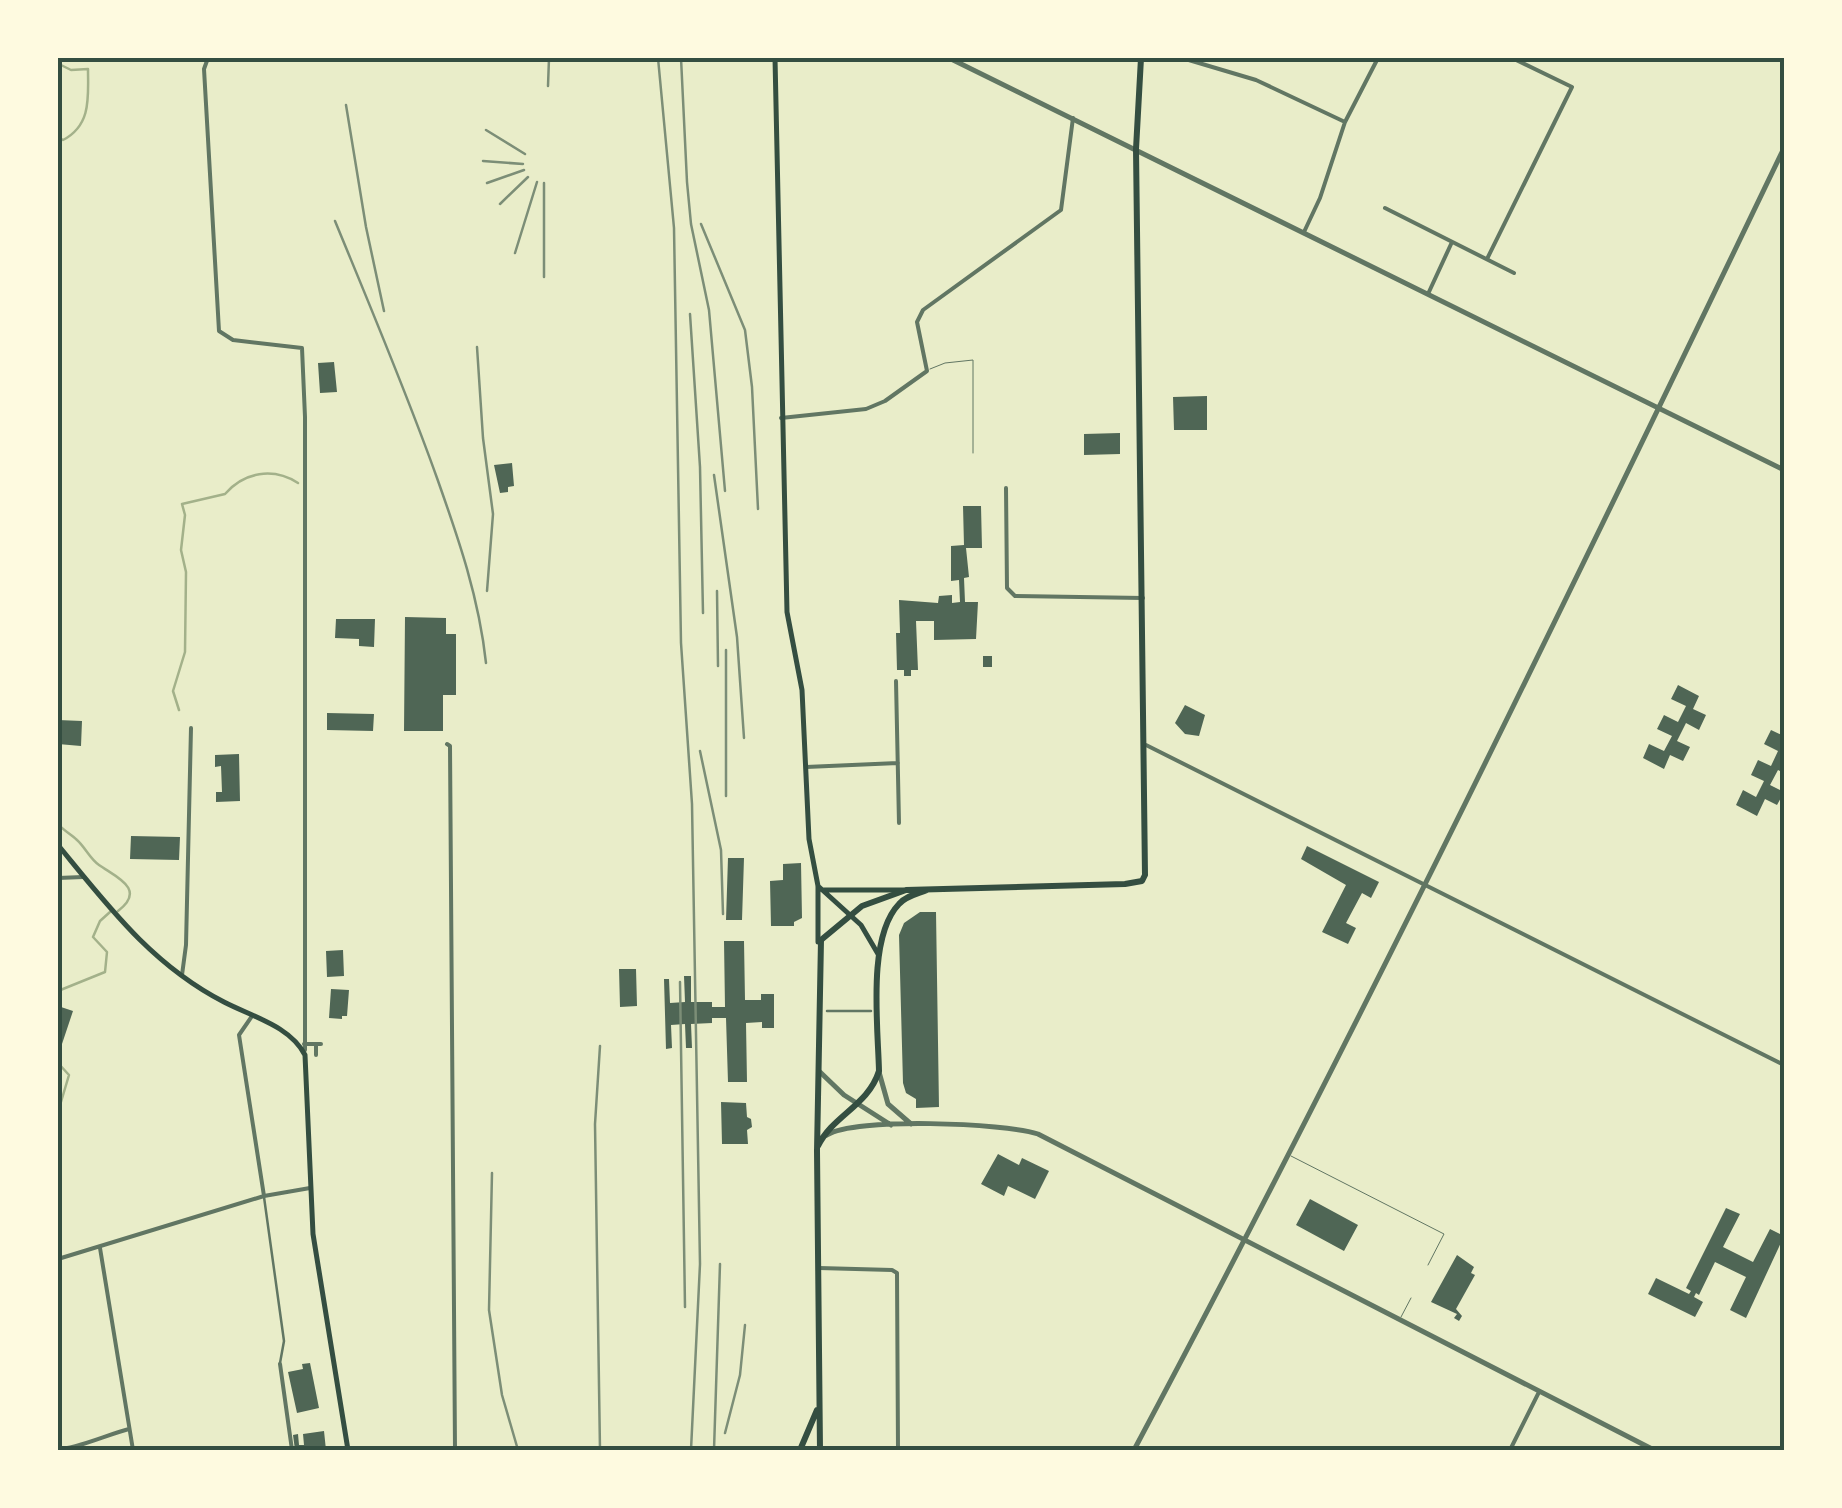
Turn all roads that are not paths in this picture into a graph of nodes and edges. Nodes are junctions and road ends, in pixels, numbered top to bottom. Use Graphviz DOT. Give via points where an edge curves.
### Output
graph roads {
  1 [pos="208,58"];
  2 [pos="774,58"];
  3 [pos="949,58"];
  4 [pos="1141,58"];
  5 [pos="1182,58"];
  6 [pos="1378,58"];
  7 [pos="1512,58"];
  8 [pos="1073,118"];
  9 [pos="1345,122"];
  10 [pos="1784,148"];
  11 [pos="1136,149"];
  12 [pos="1385,208"];
  13 [pos="1304,232"];
  14 [pos="1452,242"];
  15 [pos="1487,259"];
  16 [pos="1514,273"];
  17 [pos="1428,294"];
  18 [pos="927,370"];
  19 [pos="1659,408"];
  20 [pos="781,418"];
  21 [pos="972,453"];
  22 [pos="1784,470"];
  23 [pos="1006,488"];
  24 [pos="1143,598"];
  25 [pos="896,681"];
  26 [pos="192,728"];
  27 [pos="447,744"];
  28 [pos="1146,745"];
  29 [pos="898,764"];
  30 [pos="806,767"];
  31 [pos="900,823"];
  32 [pos="58,845"];
  33 [pos="84,876"];
  34 [pos="58,878"];
  35 [pos="1425,885"];
  36 [pos="932,887"];
  37 [pos="821,888"];
  38 [pos="906,890"];
  39 [pos="850,914"];
  40 [pos="818,945"];
  41 [pos="879,957"];
  42 [pos="182,975"];
  43 [pos="827,1010"];
  44 [pos="871,1011"];
  45 [pos="252,1016"];
  46 [pos="304,1044"];
  47 [pos="305,1055"];
  48 [pos="316,1055"];
  49 [pos="1784,1066"];
  50 [pos="818,1070"];
  51 [pos="879,1071"];
  52 [pos="858,1104"];
  53 [pos="892,1125"];
  54 [pos="913,1125"];
  55 [pos="818,1147"];
  56 [pos="1288,1154"];
  57 [pos="310,1188"];
  58 [pos="264,1196"];
  59 [pos="1246,1240"];
  60 [pos="100,1246"];
  61 [pos="58,1259"];
  62 [pos="1428,1265"];
  63 [pos="819,1268"];
  64 [pos="1411,1298"];
  65 [pos="1400,1320"];
  66 [pos="280,1364"];
  67 [pos="1539,1392"];
  68 [pos="820,1404"];
  69 [pos="130,1429"];
  70 [pos="58,1449"];
  71 [pos="133,1450"];
  72 [pos="292,1450"];
  73 [pos="348,1450"];
  74 [pos="455,1450"];
  75 [pos="800,1450"];
  76 [pos="820,1450"];
  77 [pos="898,1450"];
  78 [pos="1134,1450"];
  79 [pos="1510,1450"];
  80 [pos="1654,1450"];
  1 -- 46 [label="street" via="220,331 233,340 302,348"];
  2 -- 20 [label="main road"];
  3 -- 8 [label="street"];
  4 -- 11 [label="main road"];
  5 -- 9 [label="street" via="1256,80"];
  6 -- 9 [label="street"];
  7 -- 15 [label="street" via="1572,87"];
  8 -- 11 [label="street"];
  8 -- 18 [label="street" via="1062,210 923,310 917,322"];
  9 -- 13 [label="street"];
  10 -- 19 [label="street"];
  11 -- 13 [label="street"];
  11 -- 24 [label="main road"];
  12 -- 14 [label="street"];
  13 -- 17 [label="street"];
  14 -- 15 [label="street"];
  14 -- 17 [label="street"];
  15 -- 16 [label="street"];
  17 -- 19 [label="street"];
  18 -- 20 [label="street" via="866,410"];
  18 -- 21 [label="lane" via="973,360"];
  19 -- 22 [label="street"];
  19 -- 35 [label="street"];
  20 -- 30 [label="main road" via="787,612 800,676"];
  23 -- 24 [label="street" via="1007,588 1016,596"];
  24 -- 28 [label="main road"];
  25 -- 29 [label="street"];
  26 -- 42 [label="street"];
  27 -- 74 [label="street"];
  28 -- 35 [label="street"];
  28 -- 36 [label="main road" via="1142,881"];
  29 -- 30 [label="street"];
  29 -- 31 [label="street"];
  30 -- 37 [label="main road" via="809,839"];
  32 -- 33 [label="main road"];
  33 -- 34 [label="street"];
  33 -- 42 [label="main road" via="152,955"];
  35 -- 49 [label="street"];
  35 -- 56 [label="street"];
  36 -- 38 [label="main road"];
  36 -- 41 [label="main road" via="896,906"];
  37 -- 38 [label="main road"];
  37 -- 39 [label="main road"];
  37 -- 40 [label="main road"];
  38 -- 39 [label="main road"];
  39 -- 40 [label="main road"];
  39 -- 41 [label="main road"];
  40 -- 50 [label="main road"];
  41 -- 51 [label="main road"];
  42 -- 45 [label="main road"];
  43 -- 44 [label="street"];
  45 -- 47 [label="main road" via="296,1038"];
  45 -- 58 [label="street" via="240,1036"];
  46 -- 47 [label="street"];
  46 -- 48 [label="street" via="318,1044"];
  47 -- 57 [label="main road"];
  50 -- 52 [label="street"];
  50 -- 55 [label="main road"];
  51 -- 52 [label="main road"];
  51 -- 54 [label="street" via="888,1104"];
  52 -- 53 [label="street"];
  52 -- 55 [label="main road"];
  53 -- 54 [label="street"];
  53 -- 55 [label="street" via="836,1129"];
  54 -- 59 [label="street" via="1031,1132"];
  55 -- 63 [label="main road"];
  56 -- 59 [label="street"];
  56 -- 62 [label="lane" via="1444,1234"];
  57 -- 58 [label="street"];
  57 -- 73 [label="main road"];
  58 -- 60 [label="street"];
  58 -- 66 [label="street" via="284,1342"];
  59 -- 65 [label="street"];
  59 -- 78 [label="street"];
  60 -- 61 [label="street"];
  60 -- 69 [label="street"];
  63 -- 68 [label="main road"];
  63 -- 77 [label="street" via="897,1273"];
  64 -- 65 [label="lane"];
  65 -- 67 [label="street"];
  66 -- 72 [label="street"];
  67 -- 79 [label="street"];
  67 -- 80 [label="street"];
  68 -- 75 [label="main road"];
  68 -- 76 [label="main road"];
  69 -- 70 [label="street"];
  69 -- 71 [label="street"];
}
